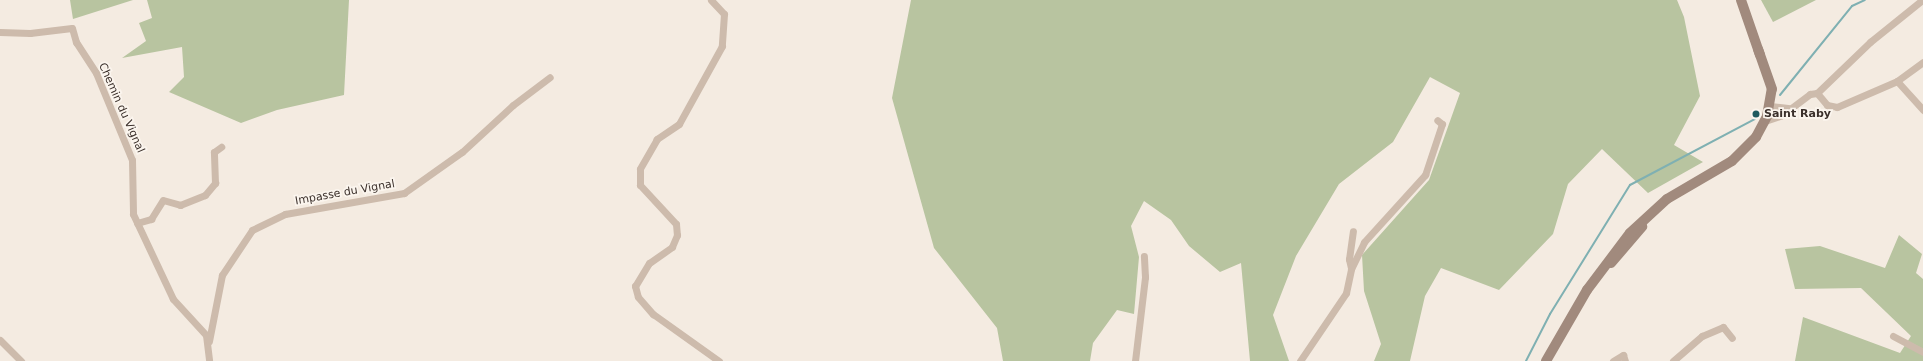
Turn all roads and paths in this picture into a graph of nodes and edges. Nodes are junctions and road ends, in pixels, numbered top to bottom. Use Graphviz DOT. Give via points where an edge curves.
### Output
graph roads {
  1 [pos="711,0"];
  2 [pos="1741,0"];
  3 [pos="1922,0"];
  4 [pos="0,32"];
  5 [pos="1758,48"];
  6 [pos="1923,62"];
  7 [pos="550,77"];
  8 [pos="1897,80"];
  9 [pos="1817,93"];
  10 [pos="1770,106"];
  11 [pos="1788,108"];
  12 [pos="1923,110"];
  13 [pos="1437,120"];
  14 [pos="1765,121"];
  15 [pos="221,147"];
  16 [pos="1724,165"];
  17 [pos="137,223"];
  18 [pos="1353,231"];
  19 [pos="1144,256"];
  20 [pos="1351,268"];
  21 [pos="1893,336"];
  22 [pos="1732,338"];
  23 [pos="0,340"];
  24 [pos="209,341"];
  25 [pos="1923,352"];
  26 [pos="21,361"];
  27 [pos="209,361"];
  28 [pos="719,361"];
  29 [pos="1135,361"];
  30 [pos="1300,361"];
  31 [pos="1546,361"];
  32 [pos="1613,361"];
  33 [pos="1625,361"];
  34 [pos="1673,361"];
  1 -- 28 [label="street" via="724,14 722,46 679,124 657,139 640,169 640,185 676,224 677,235 672,247 649,263 635,286 638,297 653,314"];
  2 -- 5 [label="main road"];
  3 -- 9 [label="street" via="1870,42"];
  4 -- 17 [label="street, Chemin du Vignal" via="30,33 72,28 76,42 96,73 132,160 130,205"];
  5 -- 10 [label="main road" via="1772,89"];
  5 -- 16 [label="main road" via="1765,83 1762,112 1752,135"];
  6 -- 8 [label="street"];
  7 -- 24 [label="street, Impasse du Vignal" via="513,105 462,152 404,193 285,214 252,230 222,275"];
  8 -- 9 [label="street" via="1837,107 1827,105"];
  8 -- 12 [label="street"];
  9 -- 11 [label="street" via="1810,94"];
  10 -- 11 [label="street"];
  10 -- 14 [label="main road"];
  11 -- 14 [label="street" via="1782,115"];
  13 -- 20 [label="street" via="1442,124 1425,175 1364,242"];
  14 -- 16 [label="main road" via="1756,137"];
  15 -- 17 [label="street" via="214,152 215,183 205,196 180,204 163,200 151,219"];
  16 -- 31 [label="main road" via="1655,208 1631,242 1599,274"];
  17 -- 24 [label="street, Chemin du Vignal" via="173,299"];
  18 -- 20 [label="street" via="1348,259"];
  19 -- 29 [label="street" via="1145,277"];
  20 -- 30 [label="street" via="1346,293"];
  21 -- 25 [label="street"];
  22 -- 34 [label="street" via="1723,327 1702,336"];
  23 -- 26 [label="street"];
  24 -- 27 [label="street"];
  32 -- 33 [label="street" via="1623,355"];
}
